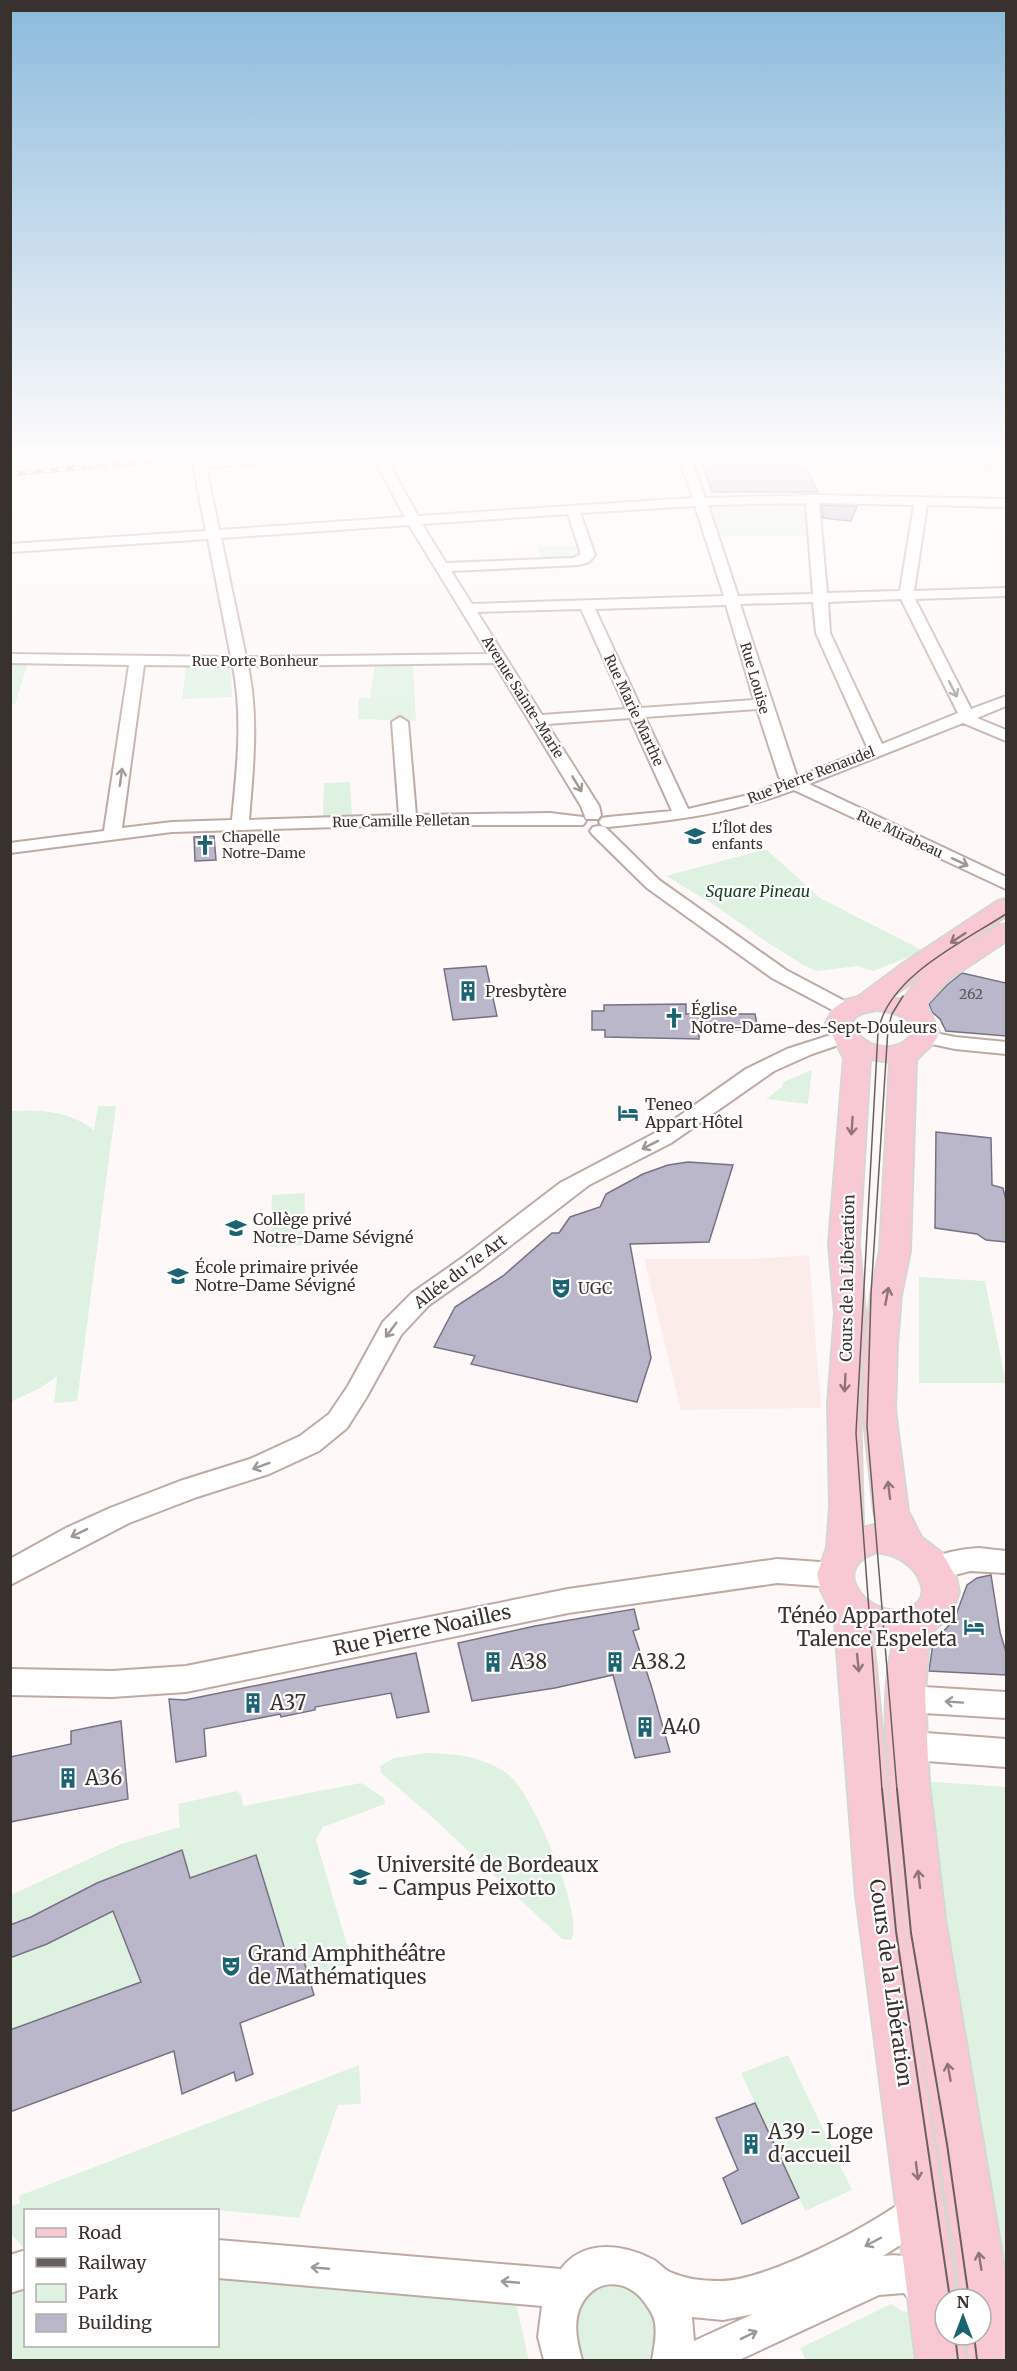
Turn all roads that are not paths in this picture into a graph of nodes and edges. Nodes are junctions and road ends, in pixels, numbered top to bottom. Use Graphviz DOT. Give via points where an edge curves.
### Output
graph roads {
  1 [pos="220,566"];
  2 [pos="478,566"];
  3 [pos="722,566"];
  4 [pos="817,566"];
  5 [pos="911,566"];
  6 [pos="443,567"];
  7 [pos="1006,592"];
  8 [pos="906,596"];
  9 [pos="819,598"];
  10 [pos="733,600"];
  11 [pos="586,604"];
  12 [pos="469,608"];
  13 [pos="10,658"];
  14 [pos="500,658"];
  15 [pos="137,661"];
  16 [pos="241,662"];
  17 [pos="1006,701"];
  18 [pos="762,704"];
  19 [pos="636,713"];
  20 [pos="965,717"];
  21 [pos="538,720"];
  22 [pos="400,722"];
  23 [pos="1006,736"];
  24 [pos="877,750"];
  25 [pos="793,783"];
  26 [pos="682,815"];
  27 [pos="408,820"];
  28 [pos="594,822"];
  29 [pos="240,825"];
  30 [pos="112,835"];
  31 [pos="10,848"];
  32 [pos="1006,884"];
  33 [pos="1006,906"];
  34 [pos="1006,931"];
  35 [pos="857,1006"];
  36 [pos="917,1035"];
  37 [pos="847,1040"];
  38 [pos="1006,1048"];
  39 [pos="907,1544"];
  40 [pos="1006,1562"];
  41 [pos="935,1568"];
  42 [pos="10,1573"];
  43 [pos="842,1577"];
  44 [pos="920,1622"];
  45 [pos="10,1682"];
  46 [pos="906,1687"];
  47 [pos="1006,1705"];
  48 [pos="1006,1753"];
  49 [pos="908,1758"];
  50 [pos="922,2210"];
  51 [pos="219,2259"];
  52 [pos="658,2286"];
  53 [pos="569,2289"];
  54 [pos="933,2299"];
  55 [pos="563,2361"];
  56 [pos="671,2361"];
  57 [pos="697,2361"];
  58 [pos="994,2361"];
  1 -- 16 [label="street"];
  2 -- 6 [label="street"];
  3 -- 10 [label="street, Rue Louise"];
  4 -- 9 [label="street"];
  5 -- 8 [label="street"];
  6 -- 12 [label="street, Avenue Sainte-Marie"];
  7 -- 8 [label="street"];
  8 -- 9 [label="street"];
  8 -- 20 [label="street, one-way"];
  9 -- 10 [label="street"];
  9 -- 24 [label="street" via="823,633"];
  10 -- 11 [label="street"];
  10 -- 18 [label="street, Rue Louise"];
  11 -- 12 [label="street"];
  11 -- 19 [label="street, Rue Marie Marthe"];
  12 -- 14 [label="street, Avenue Sainte-Marie"];
  13 -- 15 [label="street, Rue Porte Bonheur"];
  14 -- 16 [label="street, Rue Porte Bonheur"];
  14 -- 21 [label="street, Avenue Sainte-Marie"];
  15 -- 16 [label="street, Rue Porte Bonheur"];
  30 -- 15 [label="street, one-way"];
  16 -- 29 [label="street" via="247,714"];
  17 -- 20 [label="street, Rue Pierre Renaudel"];
  18 -- 19 [label="street"];
  18 -- 25 [label="street, Rue Louise" via="787,777"];
  19 -- 21 [label="street"];
  19 -- 26 [label="street, Rue Marie Marthe"];
  20 -- 23 [label="street"];
  20 -- 24 [label="street, Rue Pierre Renaudel"];
  21 -- 28 [label="street, Avenue Sainte-Marie, one-way" via="590,806"];
  22 -- 27 [label="street"];
  24 -- 25 [label="street, Rue Pierre Renaudel"];
  25 -- 26 [label="street, Rue Pierre Renaudel" via="758,798"];
  25 -- 32 [label="street, Rue Mirabeau, one-way"];
  26 -- 28 [label="street, Rue Pierre Renaudel"];
  27 -- 28 [label="street, Rue Camille Pelletan" via="550,818"];
  27 -- 29 [label="street, Rue Camille Pelletan"];
  28 -- 35 [label="street" via="607,842 653,884 779,974"];
  29 -- 30 [label="street, Rue Camille Pelletan" via="172,827"];
  30 -- 31 [label="street, Rue Camille Pelletan"];
  33 -- 35 [label="main road, one-way"];
  34 -- 36 [label="main road" via="932,981 918,995 913,1004"];
  35 -- 36 [label="main road" via="897,1005"];
  35 -- 37 [label="main road, Cours de la Libération" via="838,1022"];
  36 -- 37 [label="main road" via="898,1054 875,1053"];
  36 -- 38 [label="street" via="955,1044"];
  39 -- 36 [label="main road, one-way" via="891,1511 879,1410 882,1335 896,1251 903,1061"];
  37 -- 42 [label="street, Allée du 7e Art, one-way" via="768,1065 663,1138 582,1179 428,1293 403,1315 382,1342 346,1409 326,1432 294,1453 103,1521"];
  37 -- 43 [label="main road, Cours de la Libération, one-way" via="857,1058 844,1244 850,1313 844,1404 847,1508"];
  39 -- 41 [label="main road"];
  39 -- 43 [label="main road" via="877,1538 864,1540"];
  40 -- 41 [label="street" via="957,1560"];
  41 -- 44 [label="main road" via="941,1592 938,1604"];
  43 -- 44 [label="main road" via="869,1621 903,1626"];
  43 -- 45 [label="street, Rue Pierre Noailles" via="777,1571 568,1600 186,1679 112,1684"];
  43 -- 50 [label="main road, Cours de la Libération, one-way" via="857,1656 877,1895"];
  44 -- 46 [label="main road" via="906,1661"];
  47 -- 46 [label="street, one-way" via="924,1700 914,1697"];
  46 -- 49 [label="main road"];
  48 -- 49 [label="street" via="926,1747 915,1750"];
  58 -- 49 [label="main road, one-way" via="926,1933"];
  50 -- 52 [label="street, one-way" via="862,2248 751,2296 706,2301 684,2298"];
  50 -- 54 [label="main road, Cours de la Libération"];
  53 -- 51 [label="street, one-way"];
  52 -- 53 [label="street" via="642,2272 608,2264 593,2268"];
  52 -- 56 [label="street" via="674,2321"];
  53 -- 55 [label="street" via="559,2309 557,2332"];
  57 -- 54 [label="street, one-way" via="890,2273 919,2280"];
}
